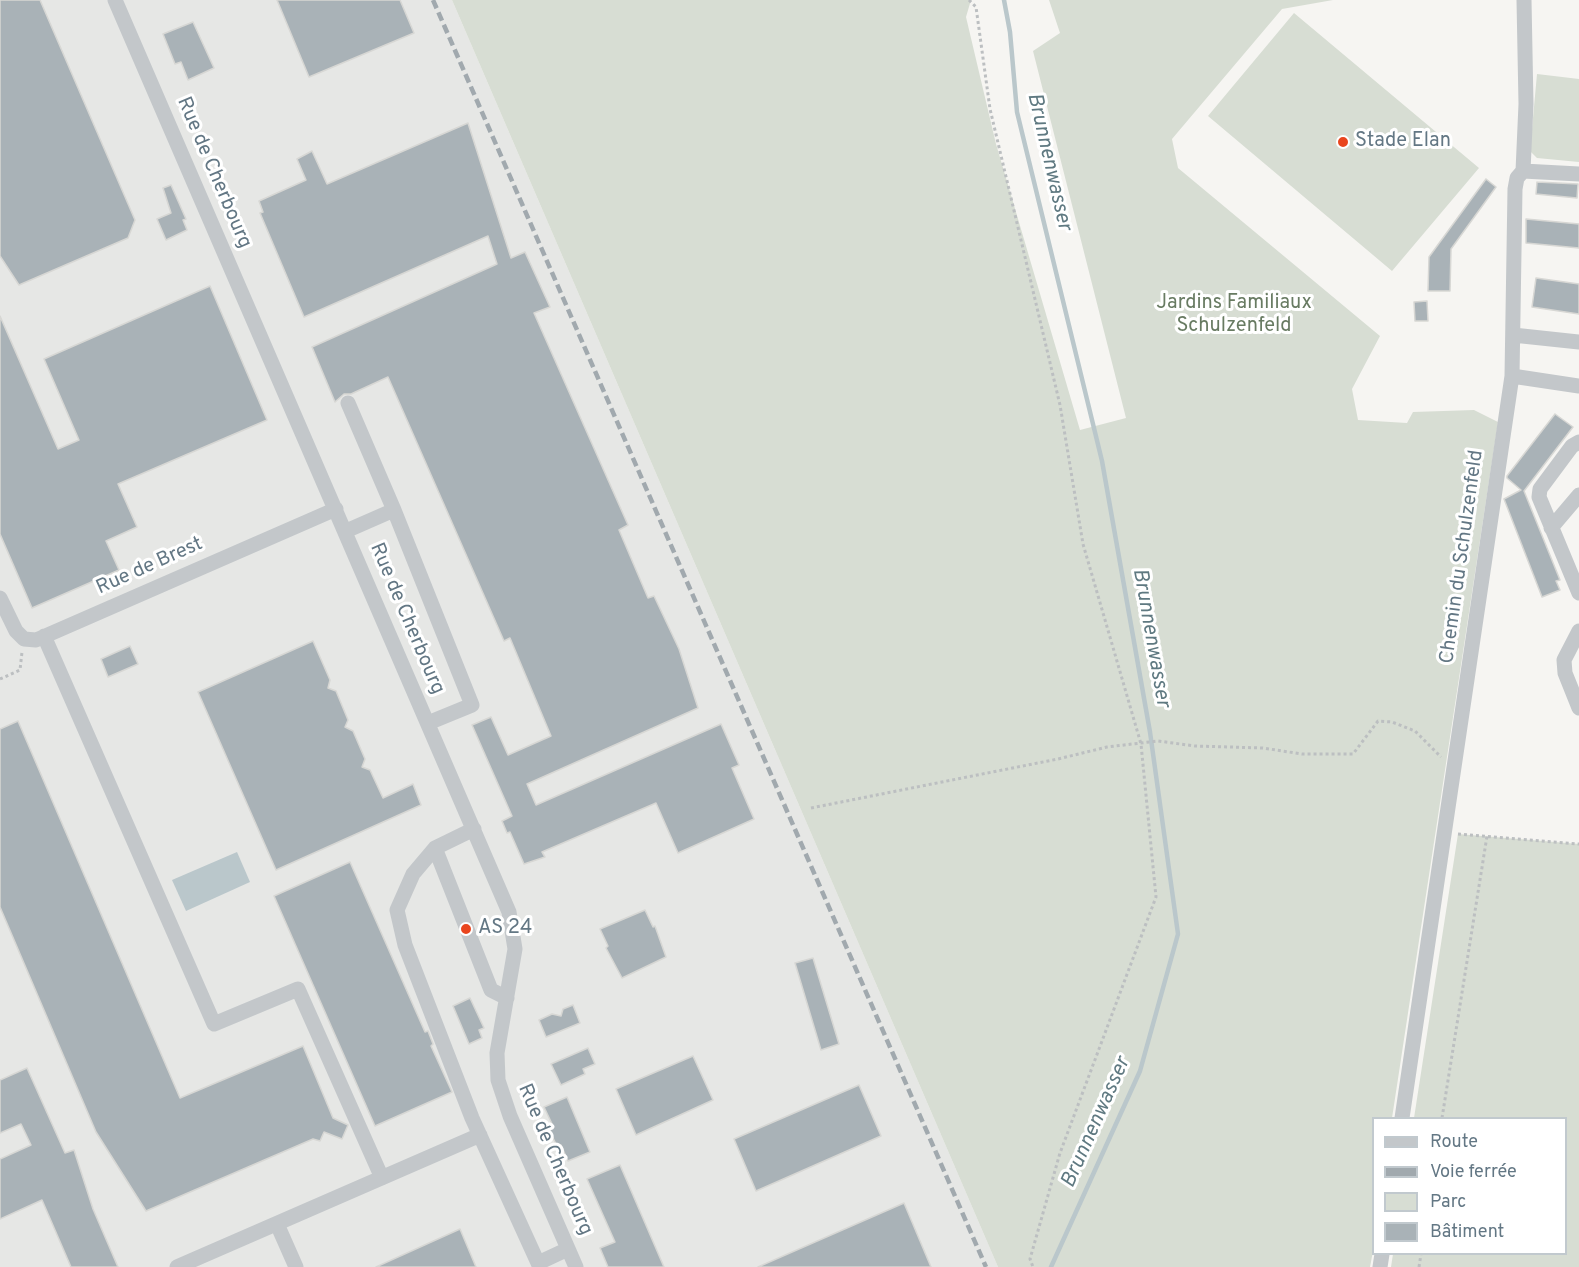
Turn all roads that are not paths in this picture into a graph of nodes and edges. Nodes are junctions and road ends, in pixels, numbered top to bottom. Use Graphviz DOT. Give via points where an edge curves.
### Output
graph roads {
  1 [pos="115,0"];
  2 [pos="1524,0"];
  3 [pos="1523,171"];
  4 [pos="1579,174"];
  5 [pos="1513,335"];
  6 [pos="1579,342"];
  7 [pos="1512,376"];
  8 [pos="1579,386"];
  9 [pos="348,403"];
  10 [pos="1579,442"];
  11 [pos="1579,495"];
  12 [pos="336,509"];
  13 [pos="394,510"];
  14 [pos="1551,528"];
  15 [pos="345,531"];
  16 [pos="1579,593"];
  17 [pos="0,598"];
  18 [pos="1579,631"];
  19 [pos="44,636"];
  20 [pos="1579,708"];
  21 [pos="428,723"];
  22 [pos="474,830"];
  23 [pos="435,849"];
  24 [pos="507,998"];
  25 [pos="1402,1117"];
  26 [pos="480,1135"];
  27 [pos="382,1178"];
  28 [pos="277,1224"];
  29 [pos="568,1249"];
  30 [pos="177,1267"];
  31 [pos="296,1267"];
  32 [pos="576,1267"];
  1 -- 12 [label="street, Rue de Cherbourg"];
  2 -- 3 [label="street, Chemin du Schulzenfeld"];
  3 -- 4 [label="street"];
  3 -- 5 [label="street, Chemin du Schulzenfeld" via="1515,189"];
  5 -- 6 [label="street"];
  5 -- 7 [label="street, Chemin du Schulzenfeld"];
  7 -- 8 [label="street"];
  7 -- 25 [label="street, Chemin du Schulzenfeld"];
  9 -- 13 [label="street"];
  10 -- 14 [label="street" via="1540,489 1539,497"];
  11 -- 14 [label="street"];
  12 -- 15 [label="street, Rue de Cherbourg"];
  12 -- 19 [label="street, Rue de Brest"];
  13 -- 15 [label="street"];
  13 -- 21 [label="street" via="472,705"];
  14 -- 16 [label="street"];
  15 -- 21 [label="street, Rue de Cherbourg"];
  17 -- 19 [label="street, Rue de Brest" via="24,639"];
  18 -- 20 [label="street" via="1564,660"];
  19 -- 27 [label="street" via="214,1023 298,988"];
  21 -- 22 [label="street, Rue de Cherbourg"];
  22 -- 23 [label="street"];
  22 -- 24 [label="street, Rue de Cherbourg" via="510,912 515,949"];
  23 -- 24 [label="street" via="491,990"];
  23 -- 26 [label="street" via="413,874 397,910 405,945"];
  24 -- 29 [label="street, Rue de Cherbourg" via="497,1053 498,1080"];
  26 -- 27 [label="street"];
  26 -- 29 [label="street" via="538,1263"];
  27 -- 28 [label="street"];
  28 -- 30 [label="street"];
  28 -- 31 [label="street"];
  29 -- 32 [label="street, Rue de Cherbourg"];
}
